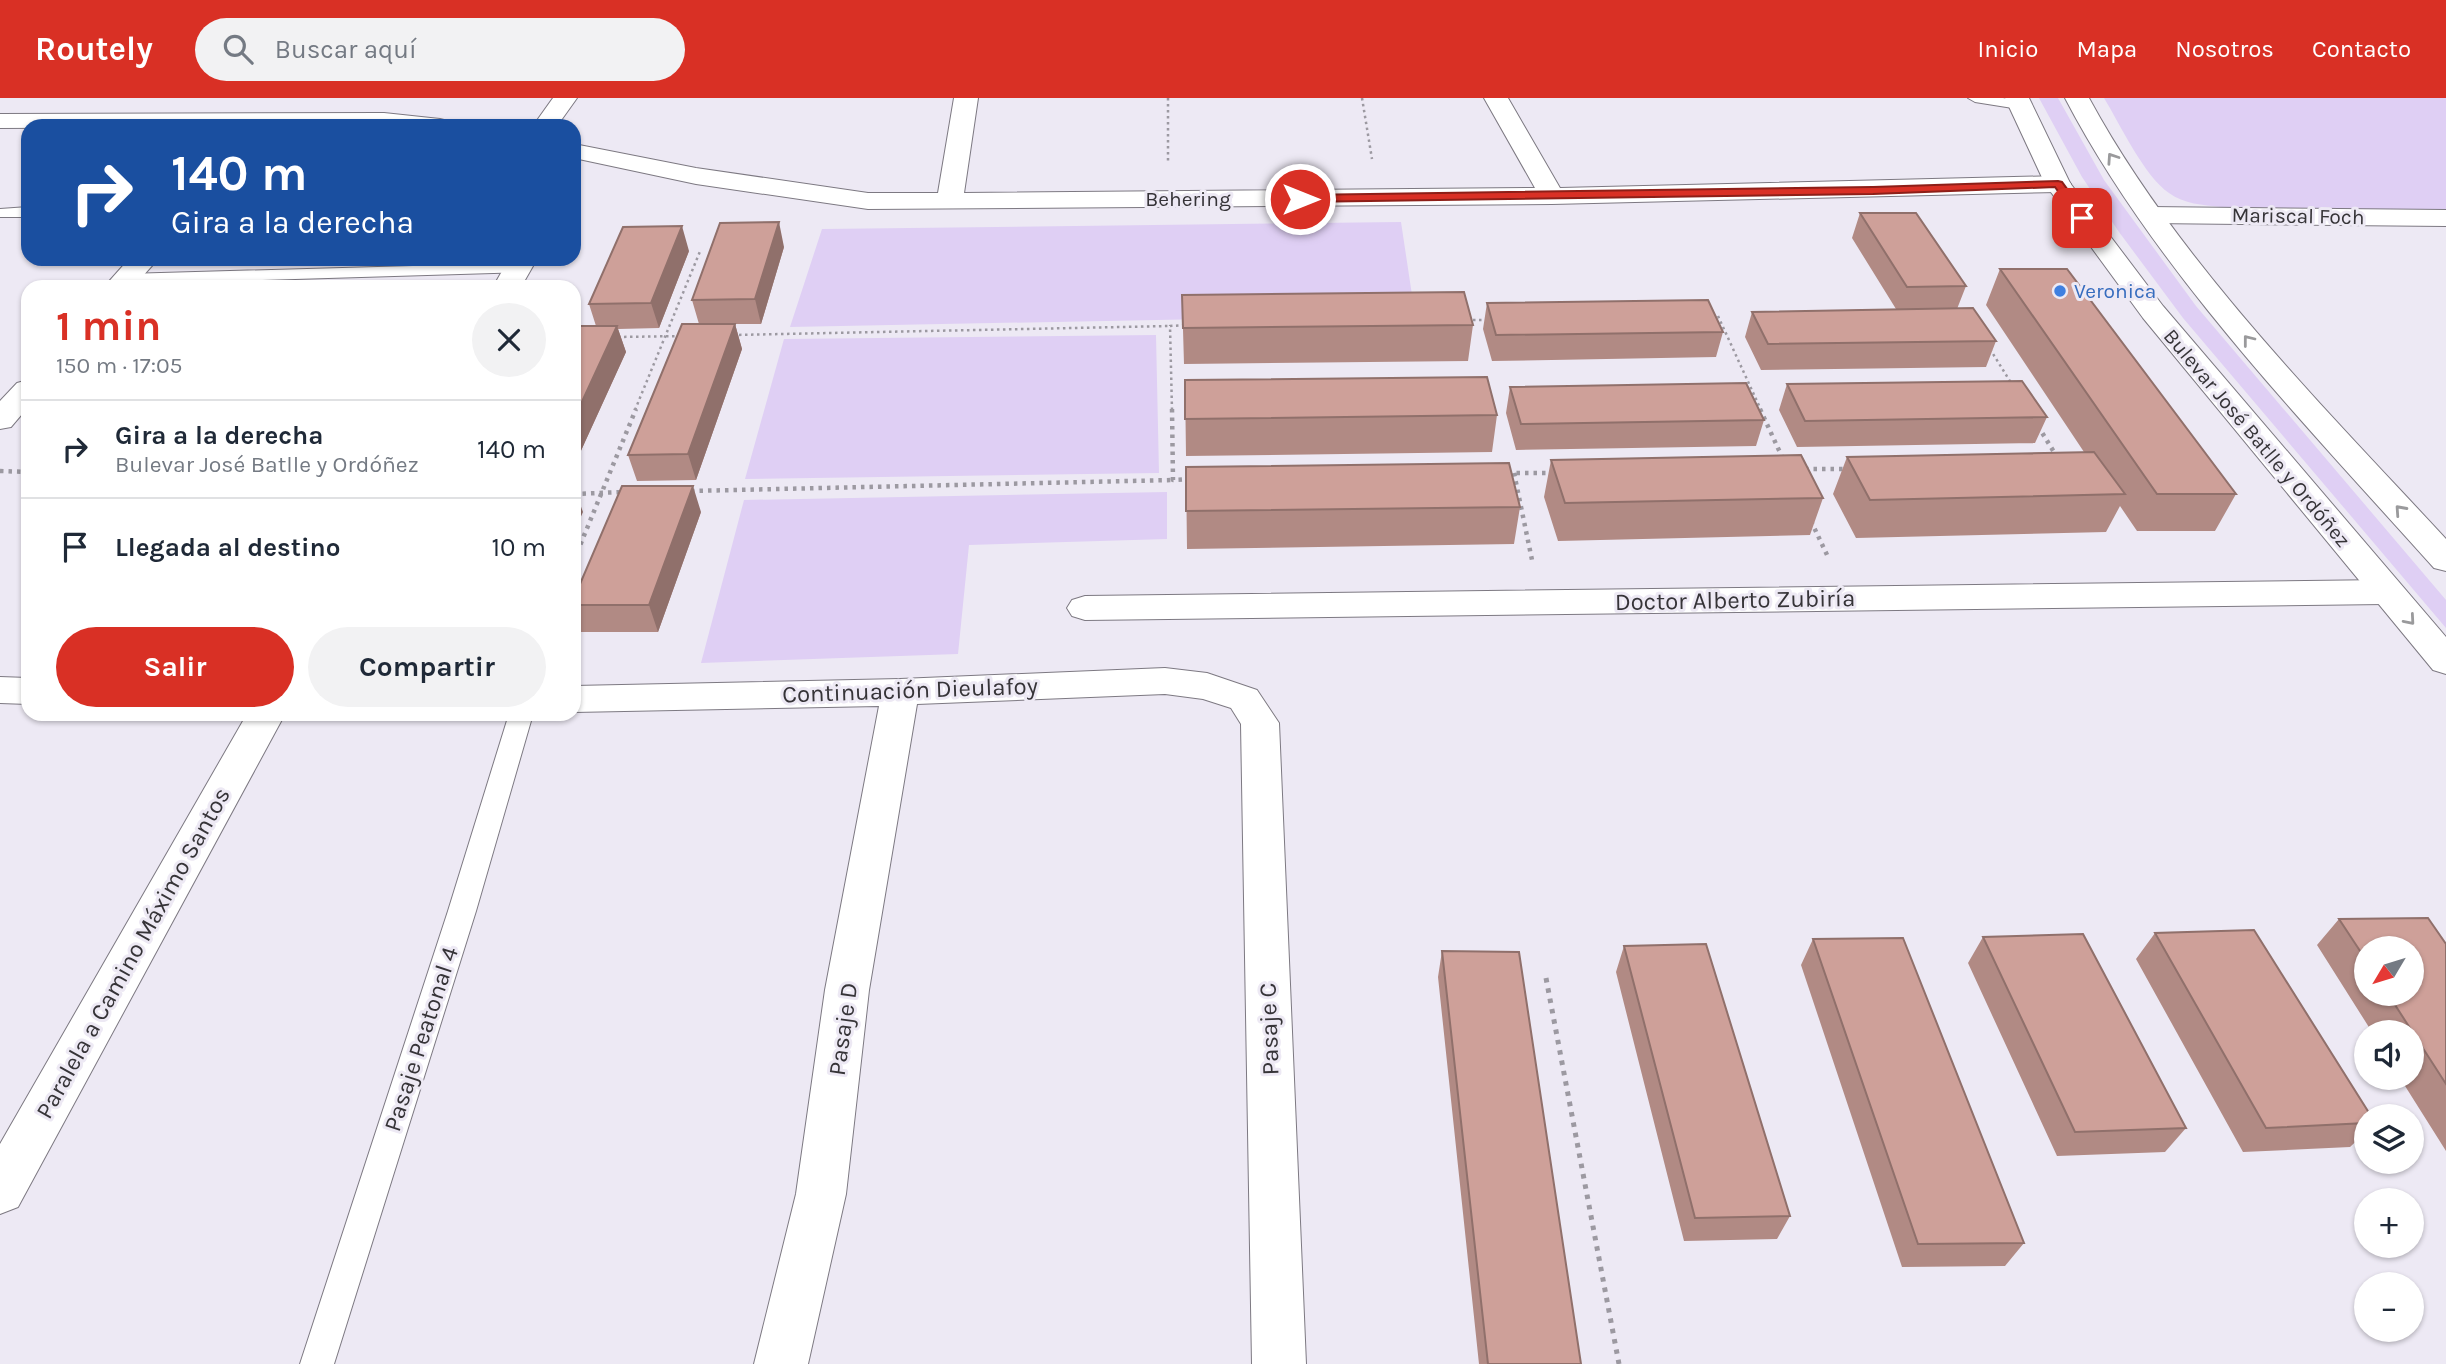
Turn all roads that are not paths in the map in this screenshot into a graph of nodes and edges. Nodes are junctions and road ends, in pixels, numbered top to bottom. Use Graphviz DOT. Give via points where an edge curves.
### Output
graph roads {
  1 [pos="291,98"];
  2 [pos="565,98"];
  3 [pos="966,98"];
  4 [pos="1496,98"];
  5 [pos="1975,98"];
  6 [pos="2077,98"];
  7 [pos="2018,102"];
  8 [pos="271,119"];
  9 [pos="550,119"];
  10 [pos="0,121"];
  11 [pos="21,121"];
  12 [pos="581,160"];
  13 [pos="2058,184"];
  14 [pos="1552,196"];
  15 [pos="950,201"];
  16 [pos="21,212"];
  17 [pos="3,213"];
  18 [pos="2150,215"];
  19 [pos="2446,218"];
  20 [pos="516,271"];
  21 [pos="129,275"];
  22 [pos="21,397"];
  23 [pos="0,420"];
  24 [pos="2446,560"];
  25 [pos="2385,592"];
  26 [pos="1085,608"];
  27 [pos="2446,661"];
  28 [pos="0,690"];
  29 [pos="21,691"];
  30 [pos="900,692"];
  31 [pos="581,699"];
  32 [pos="1244,699"];
  33 [pos="262,721"];
  34 [pos="519,721"];
  35 [pos="0,1191"];
  36 [pos="317,1364"];
  37 [pos="781,1364"];
  38 [pos="1279,1364"];
  1 -- 8 [label="street"];
  2 -- 9 [label="street"];
  3 -- 15 [label="street"];
  4 -- 14 [label="street"];
  5 -- 7 [label="lane"];
  18 -- 6 [label="street, one-way" via="2092,129"];
  7 -- 13 [label="street, Bulevar José Batlle y Ordóñez"];
  10 -- 11 [label="street"];
  12 -- 15 [label="street, Behering" via="868,201"];
  13 -- 14 [label="street, Behering"];
  13 -- 25 [label="street, Bulevar José Batlle y Ordóñez" via="2152,312"];
  14 -- 15 [label="street, Behering"];
  16 -- 17 [label="lane"];
  18 -- 19 [label="street, Mariscal Foch"];
  24 -- 18 [label="street, one-way" via="2266,362"];
  20 -- 21 [label="lane"];
  22 -- 23 [label="street"];
  25 -- 26 [label="street, Doctor Alberto Zubiría"];
  25 -- 27 [label="street, Bulevar José Batlle y Ordóñez, one-way"];
  28 -- 29 [label="street"];
  30 -- 31 [label="street, Continuación Dieulafoy"];
  30 -- 32 [label="street, Continuación Dieulafoy" via="1166,681 1207,686"];
  30 -- 37 [label="street, Pasaje D" via="847,990 821,1195"];
  32 -- 38 [label="street, Pasaje C" via="1260,723"];
  33 -- 35 [label="street, Paralela a Camino Máximo Santos"];
  34 -- 36 [label="lane, Pasaje Peatonal 4"];
}
